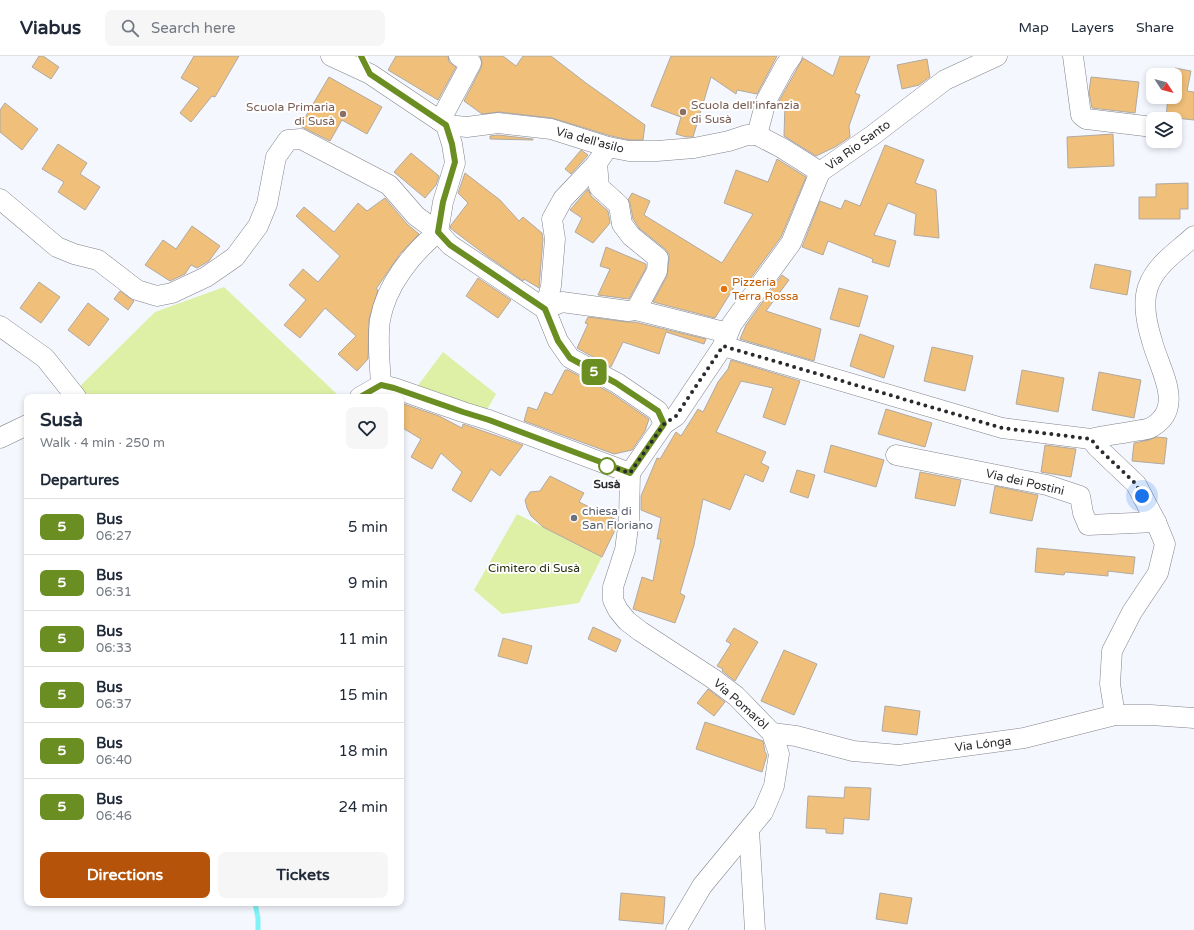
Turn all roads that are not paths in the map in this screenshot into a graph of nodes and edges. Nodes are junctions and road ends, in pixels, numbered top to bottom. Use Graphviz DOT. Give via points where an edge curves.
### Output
graph roads {
  1 [pos="331,56"];
  2 [pos="361,56"];
  3 [pos="459,56"];
  4 [pos="792,56"];
  5 [pos="996,56"];
  6 [pos="1073,56"];
  7 [pos="370,74"];
  8 [pos="443,123"];
  9 [pos="1146,126"];
  10 [pos="757,135"];
  11 [pos="608,147"];
  12 [pos="597,163"];
  13 [pos="820,172"];
  14 [pos="0,199"];
  15 [pos="438,232"];
  16 [pos="1194,236"];
  17 [pos="545,309"];
  18 [pos="636,310"];
  19 [pos="0,326"];
  20 [pos="725,339"];
  21 [pos="381,385"];
  22 [pos="74,394"];
  23 [pos="365,394"];
  24 [pos="664,424"];
  25 [pos="24,426"];
  26 [pos="0,438"];
  27 [pos="1091,439"];
  28 [pos="896,455"];
  29 [pos="630,473"];
  30 [pos="1156,522"];
  31 [pos="1115,715"];
  32 [pos="1194,718"];
  33 [pos="772,733"];
  34 [pos="749,830"];
  35 [pos="676,930"];
  36 [pos="755,930"];
  1 -- 7 [label="street"];
  2 -- 7 [label="street"];
  3 -- 8 [label="street" via="471,63"];
  4 -- 10 [label="street" via="766,101"];
  5 -- 13 [label="street, Via Rio Santo" via="946,80"];
  6 -- 9 [label="street" via="1081,115 1086,119"];
  7 -- 8 [label="street"];
  8 -- 11 [label="street, Via dell'asilo" via="467,127 498,123 551,130"];
  8 -- 15 [label="street" via="452,144 455,162 443,202"];
  10 -- 11 [label="street, Via dell'asilo" via="747,135 694,148 657,151 629,151"];
  10 -- 13 [label="street"];
  11 -- 12 [label="street"];
  12 -- 17 [label="street" via="563,199 552,219 554,255 551,286"];
  12 -- 18 [label="street" via="599,186 619,205 622,224 631,236 658,258 657,271"];
  13 -- 20 [label="street, Via Rio Santo" via="791,243 732,324"];
  14 -- 15 [label="street" via="56,247 98,260 137,290 157,296 172,293 206,277 235,257 258,226 267,204 276,156 288,140 301,139 390,185 416,216"];
  15 -- 17 [label="street" via="450,245"];
  15 -- 21 [label="street" via="396,277 387,295 380,319 378,339"];
  16 -- 27 [label="street" via="1165,260 1148,288 1147,320 1169,394 1168,407 1163,419 1149,429"];
  17 -- 18 [label="street" via="562,302"];
  17 -- 24 [label="street" via="558,341 570,358 616,383 658,411"];
  18 -- 20 [label="street"];
  19 -- 22 [label="street" via="46,358"];
  20 -- 24 [label="street, Via Rio Santo" via="676,416"];
  20 -- 27 [label="street" via="1002,428"];
  21 -- 23 [label="street"];
  21 -- 29 [label="street" via="489,420"];
  24 -- 29 [label="street, Via Rio Santo"];
  25 -- 26 [label="street"];
  27 -- 30 [label="street" via="1136,484"];
  28 -- 30 [label="street, Via dei Postini" via="1047,485 1080,496 1088,525"];
  29 -- 33 [label="street, Via Pomaròl" via="626,550 613,587 613,600 618,610 640,631 736,696"];
  30 -- 31 [label="street" via="1164,544 1158,574 1132,612 1112,651 1110,684"];
  31 -- 32 [label="street, Via Lónga"];
  31 -- 33 [label="street, Via Lónga" via="1024,738 899,755 853,751 796,736"];
  33 -- 34 [label="street, Via Pomaròl" via="779,754 774,786 763,812"];
  34 -- 35 [label="street, Via Pomaròl" via="702,886"];
  34 -- 36 [label="street"];
}
